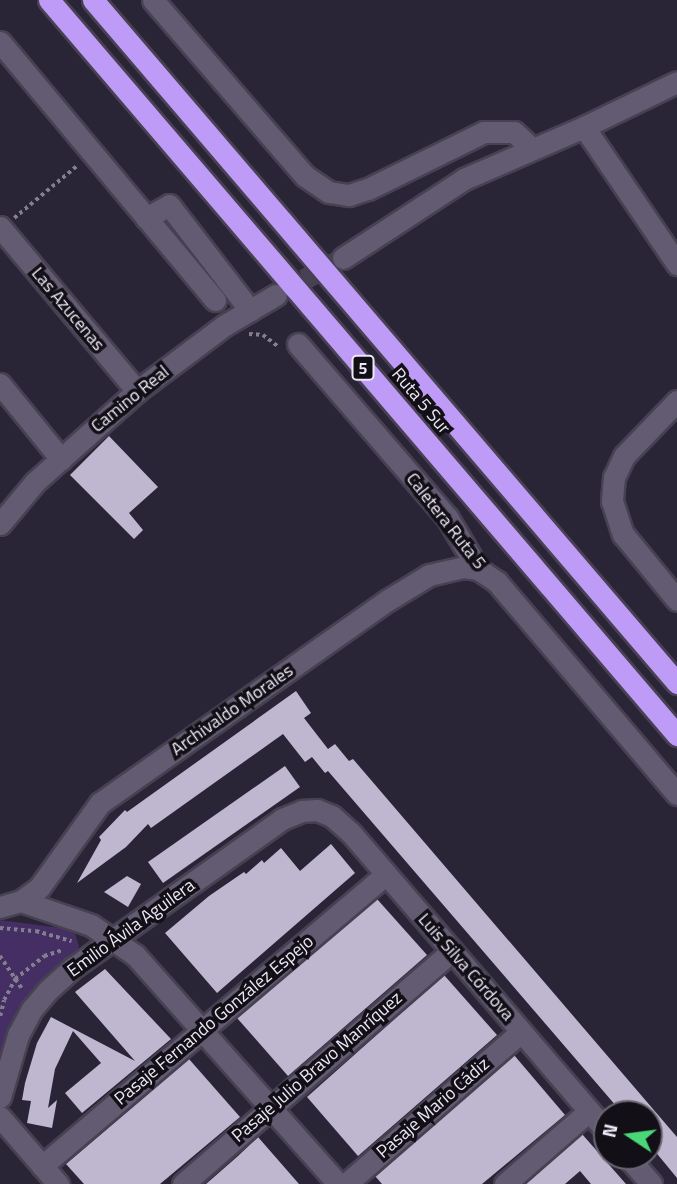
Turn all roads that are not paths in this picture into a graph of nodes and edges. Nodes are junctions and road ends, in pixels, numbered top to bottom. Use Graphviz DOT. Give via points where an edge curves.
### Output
graph roads {
  1 [pos="49,0"];
  2 [pos="93,0"];
  3 [pos="153,0"];
  4 [pos="0,42"];
  5 [pos="677,82"];
  6 [pos="584,127"];
  7 [pos="532,149"];
  8 [pos="146,218"];
  9 [pos="1,229"];
  10 [pos="343,258"];
  11 [pos="677,264"];
  12 [pos="276,295"];
  13 [pos="215,300"];
  14 [pos="250,310"];
  15 [pos="298,344"];
  16 [pos="0,384"];
  17 [pos="137,391"];
  18 [pos="677,401"];
  19 [pos="61,459"];
  20 [pos="0,524"];
  21 [pos="478,569"];
  22 [pos="677,600"];
  23 [pos="677,683"];
  24 [pos="677,735"];
  25 [pos="677,794"];
  26 [pos="317,810"];
  27 [pos="386,874"];
  28 [pos="22,901"];
  29 [pos="0,907"];
  30 [pos="114,938"];
  31 [pos="452,951"];
  32 [pos="203,1029"];
  33 [pos="521,1032"];
  34 [pos="0,1097"];
  35 [pos="271,1108"];
  36 [pos="589,1111"];
  37 [pos="593,1116"];
  38 [pos="0,1117"];
  39 [pos="42,1166"];
  40 [pos="639,1170"];
  41 [pos="58,1184"];
  42 [pos="183,1184"];
  43 [pos="338,1184"];
  44 [pos="346,1184"];
  45 [pos="505,1184"];
  46 [pos="651,1184"];
  1 -- 24 [label="highway, Ruta 5 Sur / 5"];
  2 -- 23 [label="highway, Ruta 5 Sur / 5"];
  3 -- 7 [label="street" via="305,177 329,192 348,195 369,190 484,132 514,132"];
  4 -- 8 [label="street"];
  5 -- 6 [label="street"];
  6 -- 7 [label="street"];
  6 -- 11 [label="street"];
  7 -- 10 [label="street" via="464,179"];
  8 -- 13 [label="street"];
  8 -- 14 [label="street" via="169,205"];
  9 -- 17 [label="street, Las Azucenas"];
  12 -- 14 [label="street, Camino Real"];
  14 -- 17 [label="street, Camino Real"];
  15 -- 21 [label="street, Caletera Ruta 5" via="447,517"];
  16 -- 19 [label="street"];
  17 -- 19 [label="street, Camino Real"];
  18 -- 22 [label="street" via="624,456 614,477 611,500 623,534"];
  19 -- 20 [label="street, Camino Real"];
  21 -- 25 [label="street, Caletera Ruta 5" via="497,582"];
  21 -- 28 [label="street, Archivaldo Morales" via="449,569 408,587 100,803 54,871"];
  26 -- 27 [label="street, Luis Silva Córdova" via="342,824"];
  26 -- 30 [label="street, Emilio Ávila Aguilera" via="282,819"];
  27 -- 31 [label="street, Luis Silva Córdova"];
  27 -- 32 [label="street, Pasaje Fernando González Espejo"];
  28 -- 29 [label="street"];
  28 -- 30 [label="street" via="66,914"];
  30 -- 32 [label="street" via="158,977"];
  30 -- 34 [label="street, Emilio Ávila Aguilera" via="74,967 35,1005 18,1035"];
  31 -- 33 [label="street, Luis Silva Córdova"];
  31 -- 35 [label="street, Pasaje Julio Bravo Manríquez"];
  32 -- 35 [label="street"];
  32 -- 39 [label="street, Pasaje Fernando González Espejo"];
  33 -- 36 [label="street, Luis Silva Córdova"];
  33 -- 44 [label="street, Pasaje Mario Cádiz"];
  35 -- 42 [label="street, Pasaje Julio Bravo Manríquez"];
  35 -- 43 [label="street"];
  36 -- 37 [label="street, Luis Silva Córdova"];
  36 -- 45 [label="street"];
  38 -- 39 [label="street"];
  39 -- 41 [label="street"];
  40 -- 46 [label="street"];
}
